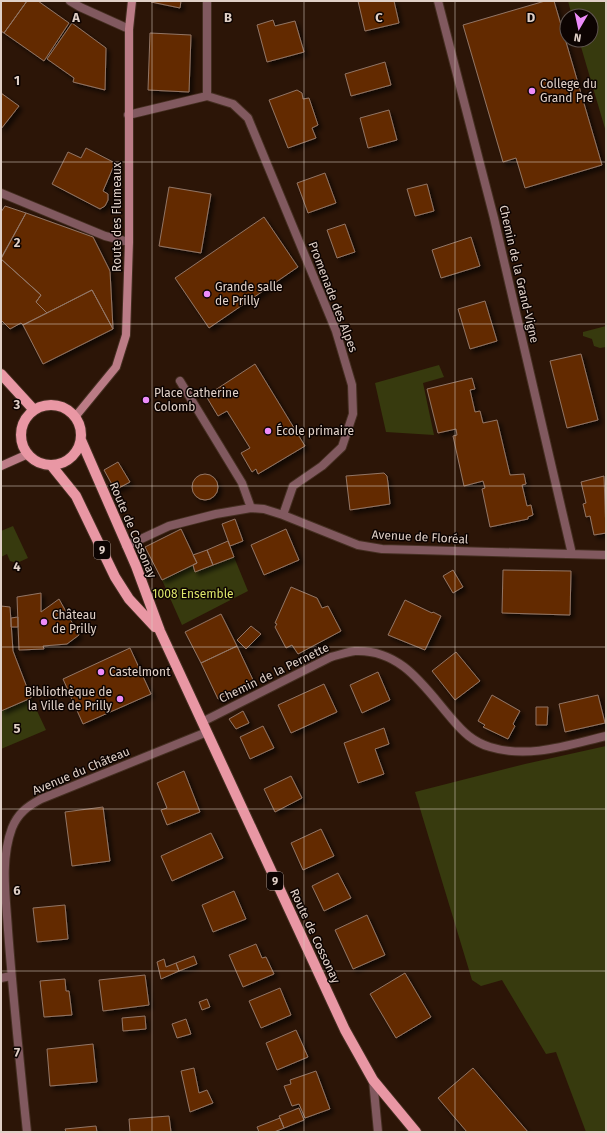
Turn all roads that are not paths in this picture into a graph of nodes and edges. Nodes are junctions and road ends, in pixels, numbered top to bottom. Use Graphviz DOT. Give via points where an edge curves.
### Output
graph roads {
  1 [pos="70,1"];
  2 [pos="132,1"];
  3 [pos="207,1"];
  4 [pos="438,1"];
  5 [pos="129,29"];
  6 [pos="206,96"];
  7 [pos="128,115"];
  8 [pos="1,193"];
  9 [pos="129,242"];
  10 [pos="1,374"];
  11 [pos="180,381"];
  12 [pos="34,410"];
  13 [pos="75,417"];
  14 [pos="81,440"];
  15 [pos="28,454"];
  16 [pos="51,465"];
  17 [pos="1,466"];
  18 [pos="251,508"];
  19 [pos="283,515"];
  20 [pos="126,546"];
  21 [pos="572,554"];
  22 [pos="606,555"];
  23 [pos="160,631"];
  24 [pos="202,722"];
  25 [pos="207,732"];
  26 [pos="606,736"];
  27 [pos="11,976"];
  28 [pos="1,978"];
  29 [pos="373,1080"];
  30 [pos="27,1132"];
  31 [pos="378,1132"];
  32 [pos="416,1132"];
  1 -- 5 [label="street"];
  2 -- 5 [label="street, Route des Flumeaux"];
  3 -- 6 [label="street"];
  4 -- 21 [label="street, Chemin de la Grand-Vigne" via="510,282"];
  5 -- 7 [label="street, Route des Flumeaux"];
  6 -- 7 [label="street"];
  6 -- 19 [label="street, Promenade des Alpes" via="233,104 248,118 336,331 352,385 353,414 342,447 322,466 293,486"];
  7 -- 9 [label="street, Route des Flumeaux"];
  8 -- 9 [label="street" via="105,236"];
  9 -- 13 [label="street, Route des Flumeaux" via="126,335 116,367"];
  10 -- 12 [label="main road"];
  11 -- 18 [label="street" via="242,483"];
  12 -- 13 [label="main road" via="42,406 60,406 69,410"];
  12 -- 15 [label="main road" via="26,417 22,426 23,446"];
  13 -- 14 [label="main road" via="79,424"];
  14 -- 16 [label="main road" via="74,455 63,462"];
  14 -- 20 [label="main road, Route de Cossonay"];
  15 -- 16 [label="main road" via="38,462"];
  15 -- 17 [label="street"];
  16 -- 23 [label="main road, Route de Cossonay / 9" via="76,496 114,577 129,599"];
  18 -- 19 [label="street, Avenue de Floréal"];
  18 -- 20 [label="street, Avenue de Floréal" via="169,526"];
  19 -- 21 [label="street, Avenue de Floréal" via="358,545 382,549"];
  20 -- 23 [label="main road, Route de Cossonay"];
  21 -- 22 [label="street, Avenue de Floréal"];
  23 -- 24 [label="main road, Route de Cossonay / 9"];
  24 -- 25 [label="main road, Route de Cossonay / 9"];
  24 -- 26 [label="street, Chemin de la Pernette" via="331,657 354,651 375,652 401,663 467,736 490,747 520,753"];
  25 -- 27 [label="street, Avenue du Château" via="41,799 25,808 12,827 5,854"];
  25 -- 29 [label="main road, Route de Cossonay / 9" via="345,1030"];
  27 -- 28 [label="street"];
  27 -- 30 [label="street, Avenue du Château"];
  29 -- 31 [label="street"];
  29 -- 32 [label="main road, Route de Cossonay / 9"];
}
